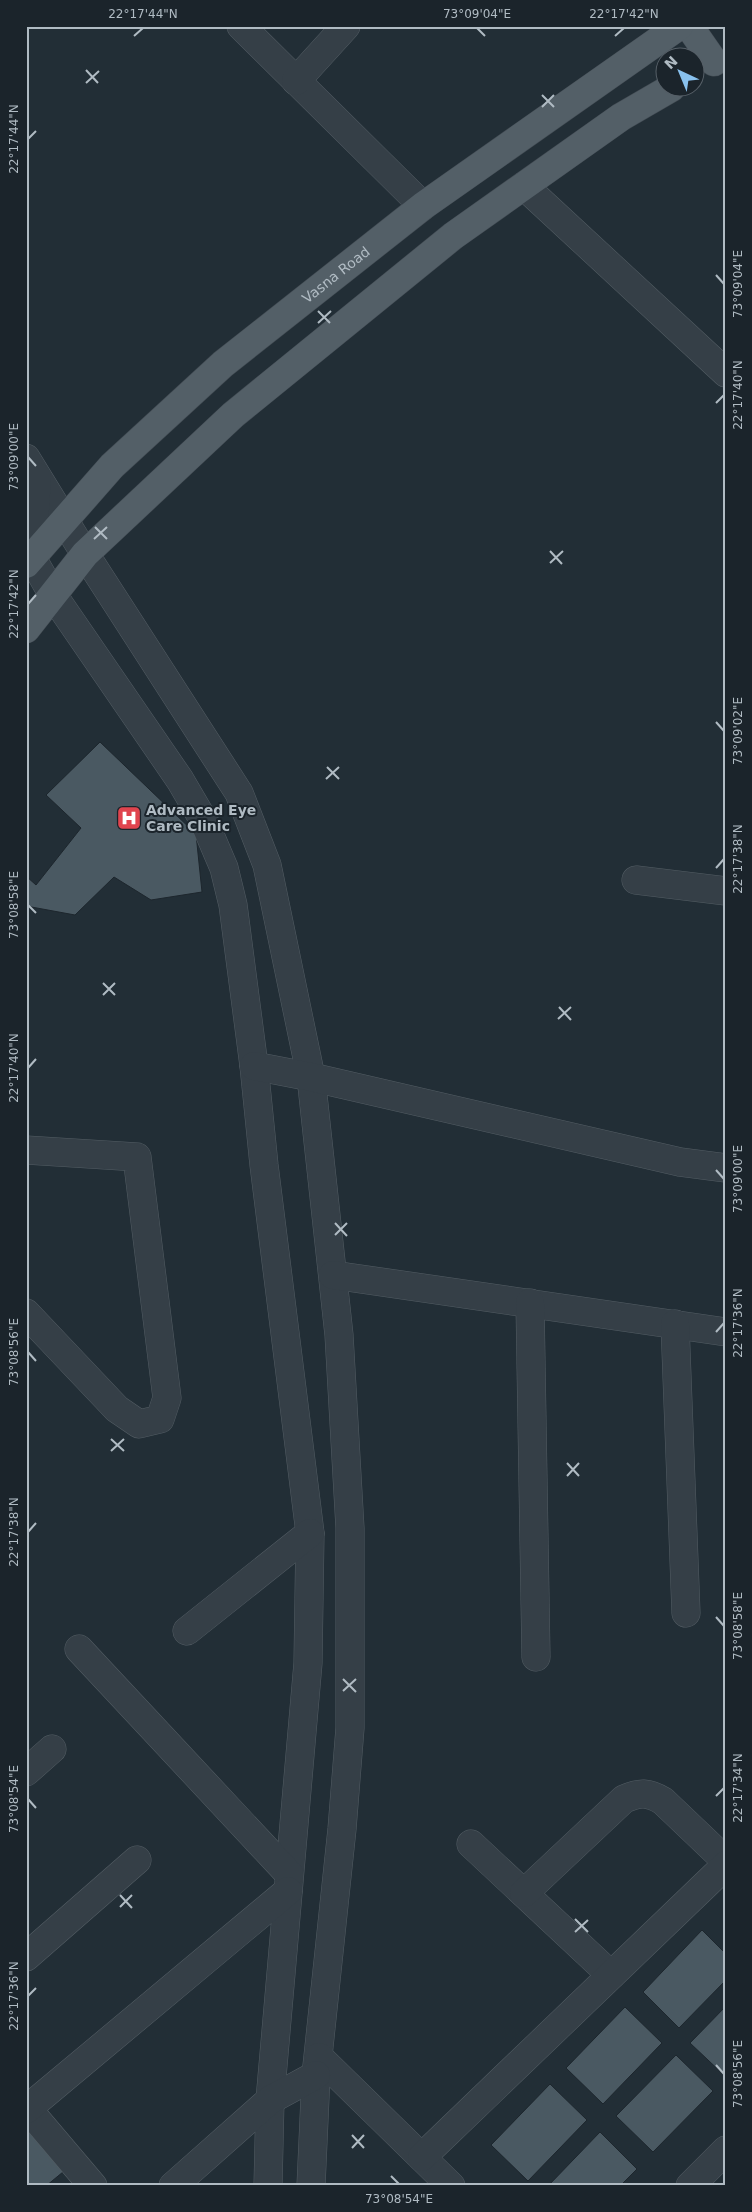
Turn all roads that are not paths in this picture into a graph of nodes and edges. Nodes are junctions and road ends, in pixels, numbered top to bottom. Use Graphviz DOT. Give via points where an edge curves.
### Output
graph roads {
  1 [pos="241,26"];
  2 [pos="346,26"];
  3 [pos="679,26"];
  4 [pos="689,26"];
  5 [pos="711,63"];
  6 [pos="296,81"];
  7 [pos="654,98"];
  8 [pos="524,186"];
  9 [pos="423,206"];
  10 [pos="726,373"];
  11 [pos="32,468"];
  12 [pos="64,522"];
  13 [pos="85,554"];
  14 [pos="29,561"];
  15 [pos="53,595"];
  16 [pos="26,629"];
  17 [pos="636,880"];
  18 [pos="726,891"];
  19 [pos="254,1066"];
  20 [pos="311,1077"];
  21 [pos="26,1150"];
  22 [pos="726,1168"];
  23 [pos="333,1275"];
  24 [pos="530,1304"];
  25 [pos="26,1313"];
  26 [pos="675,1324"];
  27 [pos="726,1332"];
  28 [pos="310,1533"];
  29 [pos="686,1613"];
  30 [pos="186,1631"];
  31 [pos="79,1649"];
  32 [pos="536,1657"];
  33 [pos="52,1749"];
  34 [pos="26,1772"];
  35 [pos="471,1844"];
  36 [pos="137,1860"];
  37 [pos="726,1861"];
  38 [pos="726,1865"];
  39 [pos="289,1883"];
  40 [pos="524,1893"];
  41 [pos="26,1957"];
  42 [pos="611,1975"];
  43 [pos="317,2066"];
  44 [pos="270,2100"];
  45 [pos="27,2108"];
  46 [pos="726,2150"];
  47 [pos="422,2157"];
  48 [pos="93,2186"];
  49 [pos="173,2186"];
  50 [pos="268,2186"];
  51 [pos="311,2186"];
  52 [pos="451,2186"];
  53 [pos="690,2186"];
  1 -- 6 [label="street"];
  2 -- 6 [label="street"];
  3 -- 9 [label="main road, Vasna Road"];
  4 -- 5 [label="main road"];
  6 -- 9 [label="street"];
  7 -- 8 [label="main road" via="621,117"];
  8 -- 10 [label="street"];
  8 -- 13 [label="main road" via="453,236 233,415"];
  9 -- 12 [label="main road, Vasna Road" via="223,364 112,466"];
  11 -- 12 [label="street"];
  11 -- 14 [label="street"];
  12 -- 13 [label="street"];
  12 -- 14 [label="main road, Vasna Road"];
  13 -- 15 [label="main road"];
  13 -- 20 [label="street" via="239,793 267,865"];
  14 -- 15 [label="street"];
  15 -- 16 [label="main road"];
  15 -- 19 [label="street" via="180,780 204,821 224,868 233,905"];
  17 -- 18 [label="street"];
  19 -- 20 [label="street"];
  19 -- 28 [label="street"];
  20 -- 22 [label="street" via="680,1162"];
  20 -- 23 [label="street"];
  21 -- 25 [label="street" via="137,1157 167,1398 160,1419 139,1424 117,1408"];
  23 -- 24 [label="street"];
  23 -- 43 [label="street" via="350,1528 350,1728"];
  24 -- 26 [label="street"];
  24 -- 32 [label="street"];
  26 -- 27 [label="street"];
  26 -- 29 [label="street"];
  28 -- 30 [label="street"];
  28 -- 39 [label="street" via="308,1663"];
  31 -- 39 [label="street"];
  33 -- 34 [label="street"];
  35 -- 40 [label="street"];
  36 -- 41 [label="street"];
  37 -- 40 [label="street" via="663,1801 651,1794 638,1793 624,1799"];
  38 -- 42 [label="street"];
  39 -- 44 [label="street"];
  39 -- 45 [label="street"];
  40 -- 42 [label="street"];
  42 -- 47 [label="street"];
  43 -- 44 [label="street"];
  43 -- 47 [label="street"];
  43 -- 51 [label="street"];
  44 -- 49 [label="street"];
  44 -- 50 [label="street"];
  45 -- 48 [label="street"];
  46 -- 53 [label="street"];
  47 -- 52 [label="street"];
}
